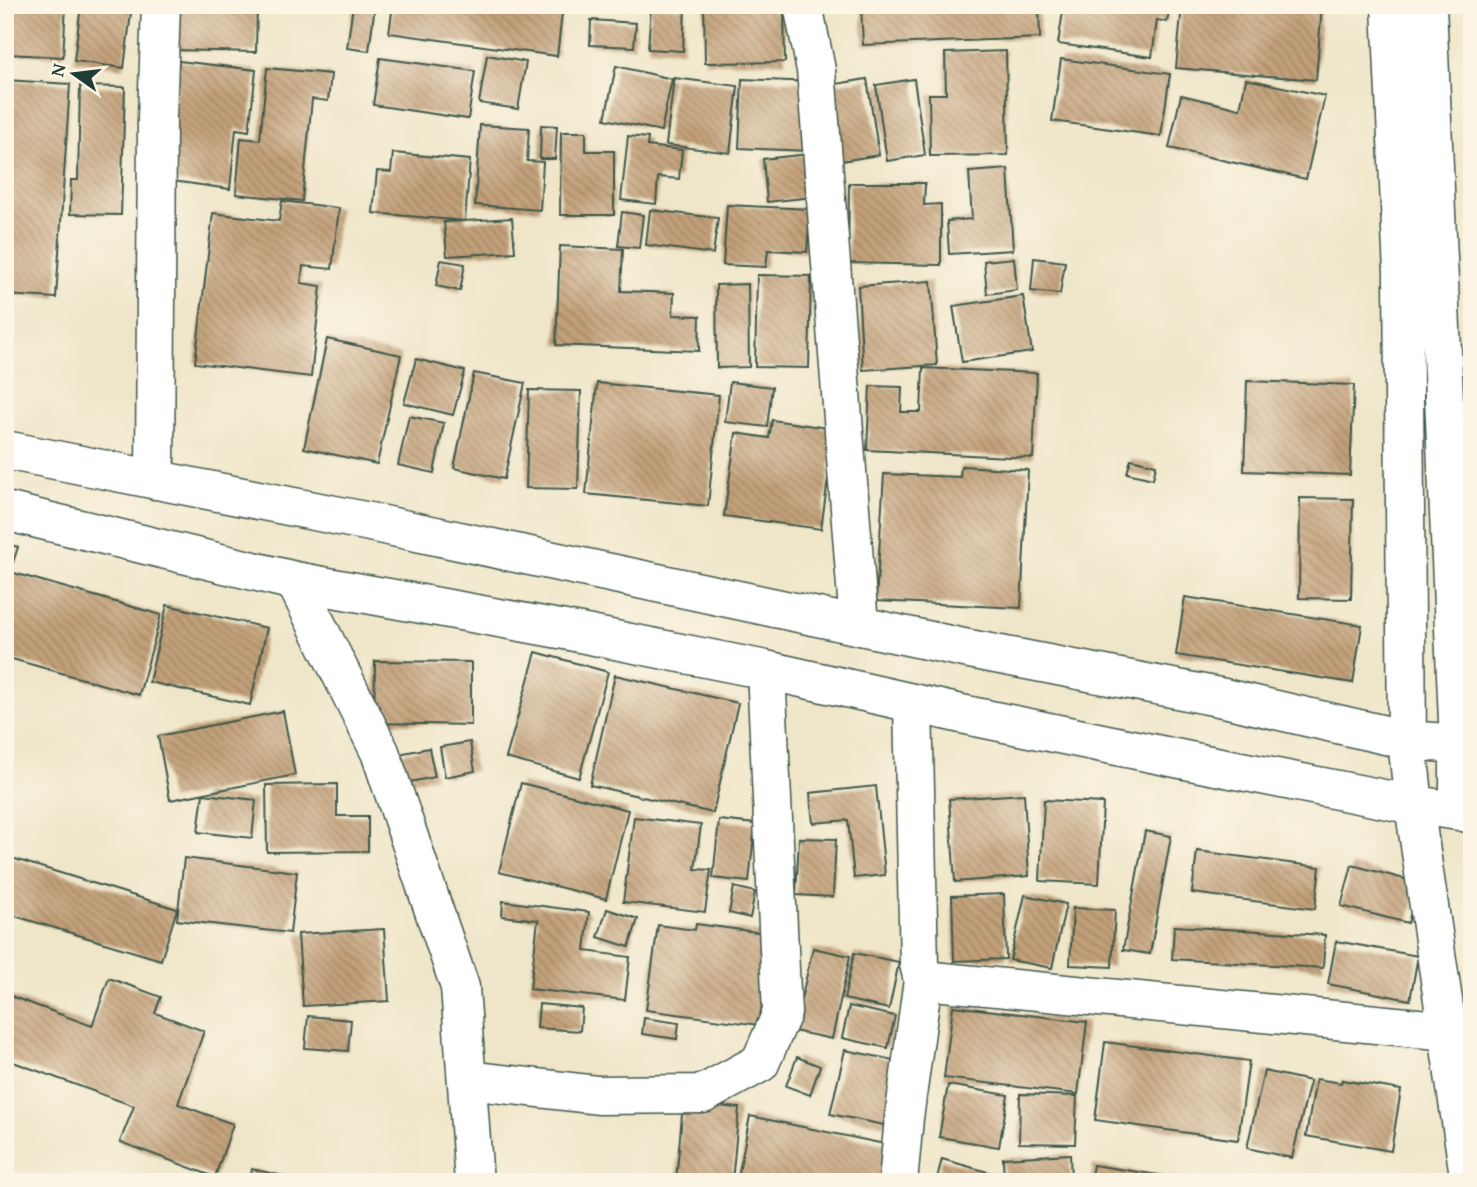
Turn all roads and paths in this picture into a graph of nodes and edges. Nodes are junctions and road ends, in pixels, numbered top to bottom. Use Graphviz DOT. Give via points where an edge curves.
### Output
graph roads {
  1 [pos="161,5"];
  2 [pos="803,5"];
  3 [pos="1391,5"];
  4 [pos="1427,5"];
  5 [pos="5,450"];
  6 [pos="155,480"];
  7 [pos="5,511"];
  8 [pos="296,581"];
  9 [pos="859,625"];
  10 [pos="766,670"];
  11 [pos="913,703"];
  12 [pos="1407,740"];
  13 [pos="1466,746"];
  14 [pos="1414,805"];
  15 [pos="1465,813"];
  16 [pos="923,980"];
  17 [pos="1448,1031"];
  18 [pos="468,1080"];
  19 [pos="1466,1112"];
  20 [pos="474,1182"];
  21 [pos="898,1182"];
  22 [pos="1470,1182"];
  1 -- 6 [label="street"];
  2 -- 9 [label="street" via="816,70"];
  3 -- 12 [label="street" via="1403,274"];
  4 -- 13 [label="street"];
  5 -- 6 [label="street"];
  6 -- 9 [label="street"];
  7 -- 8 [label="street"];
  8 -- 10 [label="street"];
  8 -- 18 [label="street" via="385,765 460,987"];
  9 -- 12 [label="street" via="1224,698"];
  10 -- 11 [label="street"];
  10 -- 18 [label="street" via="782,1013 760,1063 703,1094 598,1095"];
  11 -- 14 [label="street"];
  11 -- 16 [label="street"];
  12 -- 13 [label="street"];
  12 -- 14 [label="street"];
  13 -- 15 [label="street"];
  14 -- 15 [label="street"];
  14 -- 17 [label="street"];
  16 -- 17 [label="street"];
  16 -- 21 [label="street"];
  17 -- 19 [label="street"];
  18 -- 20 [label="street"];
  19 -- 22 [label="street"];
}
